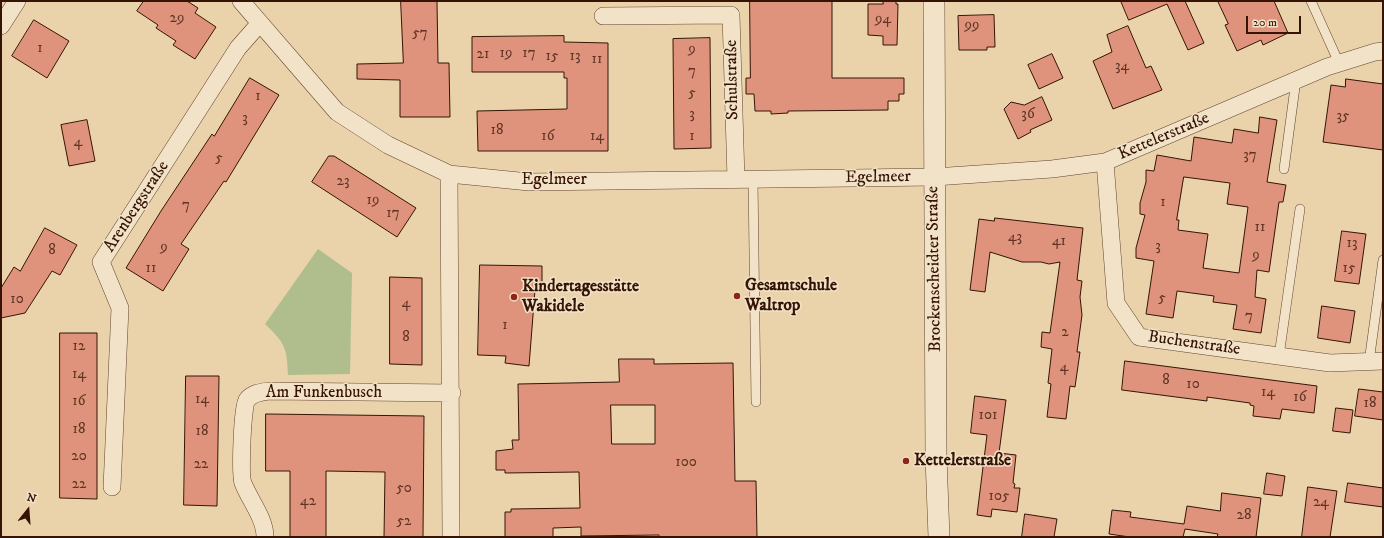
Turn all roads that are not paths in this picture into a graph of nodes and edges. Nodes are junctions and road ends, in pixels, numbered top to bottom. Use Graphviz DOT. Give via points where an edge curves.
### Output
graph roads {
  1 [pos="17,1"];
  2 [pos="241,1"];
  3 [pos="934,1"];
  4 [pos="1311,1"];
  5 [pos="697,8"];
  6 [pos="603,16"];
  7 [pos="260,23"];
  8 [pos="1,26"];
  9 [pos="1383,51"];
  10 [pos="1339,63"];
  11 [pos="1296,80"];
  12 [pos="1104,162"];
  13 [pos="1284,169"];
  14 [pos="450,174"];
  15 [pos="934,177"];
  16 [pos="736,179"];
  17 [pos="753,179"];
  18 [pos="1300,209"];
  19 [pos="1383,260"];
  20 [pos="1279,356"];
  21 [pos="1376,362"];
  22 [pos="452,393"];
  23 [pos="756,402"];
  24 [pos="112,487"];
  25 [pos="265,537"];
  26 [pos="451,537"];
  27 [pos="939,537"];
  1 -- 8 [label="street"];
  2 -- 7 [label="street, Egelmeer"];
  3 -- 15 [label="street, Brockenscheidter Straße"];
  4 -- 10 [label="lane"];
  5 -- 6 [label="street, Schulstraße"];
  5 -- 16 [label="street, Schulstraße" via="732,15"];
  7 -- 14 [label="street, Egelmeer" via="337,112 388,146"];
  7 -- 24 [label="street, Arenbergstraße" via="238,48 101,262 120,308"];
  9 -- 10 [label="street, Kettelerstraße"];
  10 -- 11 [label="street, Kettelerstraße"];
  11 -- 12 [label="street, Kettelerstraße"];
  11 -- 13 [label="lane"];
  12 -- 15 [label="street, Kettelerstraße" via="1052,169"];
  12 -- 20 [label="street, Buchenstraße" via="1116,303 1139,337"];
  14 -- 16 [label="street, Egelmeer" via="529,182"];
  14 -- 22 [label="street"];
  15 -- 17 [label="street, Egelmeer"];
  15 -- 27 [label="street, Brockenscheidter Straße"];
  16 -- 17 [label="street, Egelmeer"];
  17 -- 23 [label="lane"];
  18 -- 20 [label="lane"];
  19 -- 21 [label="lane"];
  20 -- 21 [label="street, Buchenstraße" via="1330,363"];
  22 -- 25 [label="street, Am Funkenbusch" via="262,391 250,397 243,415 242,482 265,528"];
  22 -- 26 [label="street"];
}
